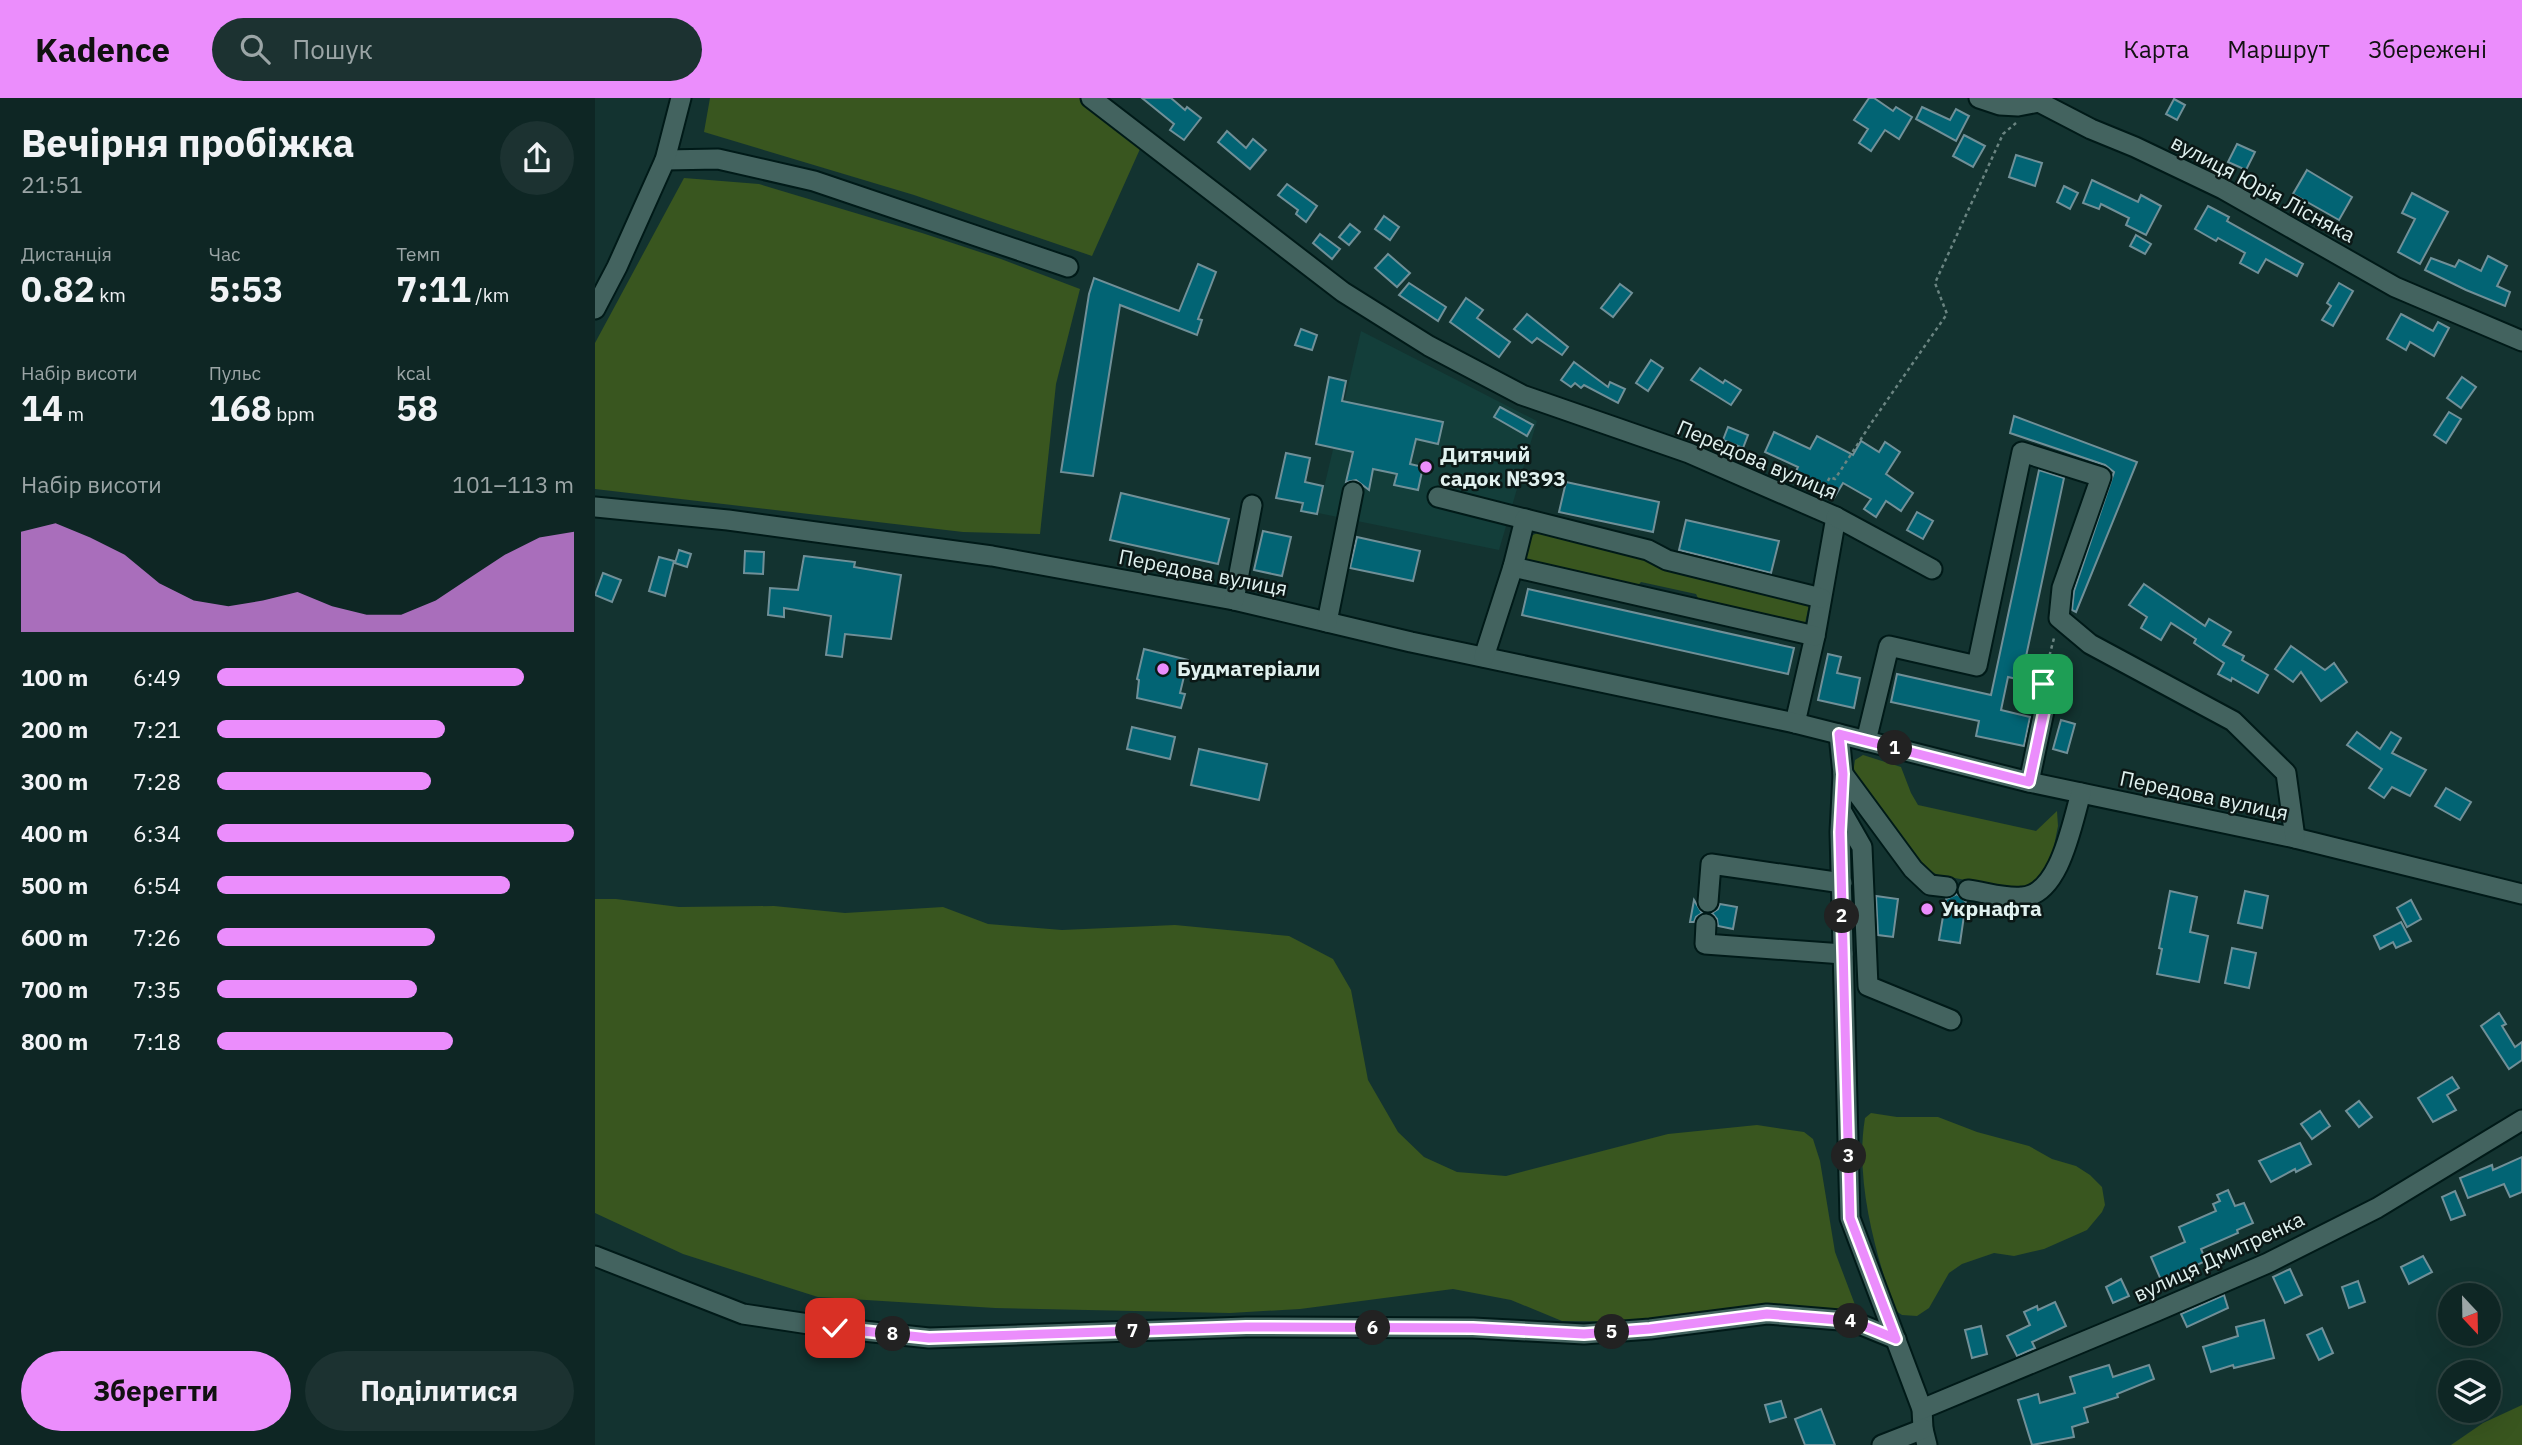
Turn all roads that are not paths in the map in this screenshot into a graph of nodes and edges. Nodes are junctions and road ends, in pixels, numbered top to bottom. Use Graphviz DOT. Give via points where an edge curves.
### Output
graph roads {
  1 [pos="681,98"];
  2 [pos="1091,98"];
  3 [pos="1979,98"];
  4 [pos="2041,100"];
  5 [pos="665,160"];
  6 [pos="1068,267"];
  7 [pos="595,309"];
  8 [pos="2522,341"];
  9 [pos="1353,492"];
  10 [pos="1438,497"];
  11 [pos="1252,505"];
  12 [pos="595,507"];
  13 [pos="1836,517"];
  14 [pos="1525,519"];
  15 [pos="1513,566"];
  16 [pos="1932,569"];
  17 [pos="1821,598"];
  18 [pos="1234,600"];
  19 [pos="1327,622"];
  20 [pos="1815,636"];
  21 [pos="1484,657"];
  22 [pos="2043,684"];
  23 [pos="1795,723"];
  24 [pos="1839,734"];
  25 [pos="1866,741"];
  26 [pos="1843,774"];
  27 [pos="2029,782"];
  28 [pos="2081,793"];
  29 [pos="1841,811"];
  30 [pos="2294,838"];
  31 [pos="1842,883"];
  32 [pos="1947,887"];
  33 [pos="1968,890"];
  34 [pos="2522,894"];
  35 [pos="1708,902"];
  36 [pos="1706,924"];
  37 [pos="1843,954"];
  38 [pos="1951,1020"];
  39 [pos="2522,1120"];
  40 [pos="595,1256"];
  41 [pos="1896,1339"];
  42 [pos="1922,1409"];
  43 [pos="1925,1437"];
  44 [pos="1882,1445"];
  1 -- 5 [label="street"];
  2 -- 13 [label="street, Передова вулиця" via="1272,240 1429,346 1522,395 1689,453"];
  3 -- 4 [label="street" via="2018,106"];
  4 -- 8 [label="street, вулиця Юрія Лісняка" via="2091,130 2224,189 2395,287"];
  5 -- 6 [label="street" via="718,159 814,181"];
  5 -- 7 [label="street"];
  9 -- 19 [label="street"];
  10 -- 14 [label="street"];
  11 -- 18 [label="street"];
  12 -- 18 [label="street, Передова вулиця" via="992,556"];
  13 -- 16 [label="street"];
  13 -- 17 [label="street, Передова вулиця"];
  14 -- 15 [label="street"];
  14 -- 17 [label="street"];
  15 -- 20 [label="street"];
  15 -- 21 [label="street"];
  17 -- 20 [label="street, Передова вулиця"];
  18 -- 19 [label="street, Передова вулиця"];
  19 -- 21 [label="street, Передова вулиця"];
  20 -- 23 [label="street, Передова вулиця"];
  21 -- 23 [label="street, Передова вулиця"];
  22 -- 27 [label="street" via="2047,697"];
  23 -- 24 [label="street, Передова вулиця"];
  24 -- 25 [label="street, Передова вулиця"];
  24 -- 26 [label="street"];
  25 -- 27 [label="street, Передова вулиця"];
  25 -- 30 [label="street" via="1889,646 1977,666 2022,453 2101,477 2062,588 2059,618 2090,644 2233,720 2286,773"];
  26 -- 29 [label="street"];
  26 -- 32 [label="street" via="1913,869 1930,885"];
  27 -- 28 [label="street, Передова вулиця"];
  28 -- 30 [label="street, Передова вулиця"];
  28 -- 33 [label="street" via="2056,869 2043,889 2022,898"];
  29 -- 31 [label="street"];
  29 -- 38 [label="street" via="1862,848 1868,986"];
  30 -- 34 [label="street, Передова вулиця"];
  31 -- 35 [label="street" via="1711,864"];
  31 -- 37 [label="street"];
  36 -- 37 [label="street" via="1705,944"];
  37 -- 41 [label="street" via="1850,1218"];
  39 -- 42 [label="street, вулиця Дмитренка" via="2377,1208 2268,1262"];
  40 -- 41 [label="street" via="743,1314 929,1338 1246,1327 1473,1328 1584,1334 1767,1314 1852,1321"];
  41 -- 42 [label="street"];
  42 -- 43 [label="street"];
  43 -- 44 [label="street"];
}
